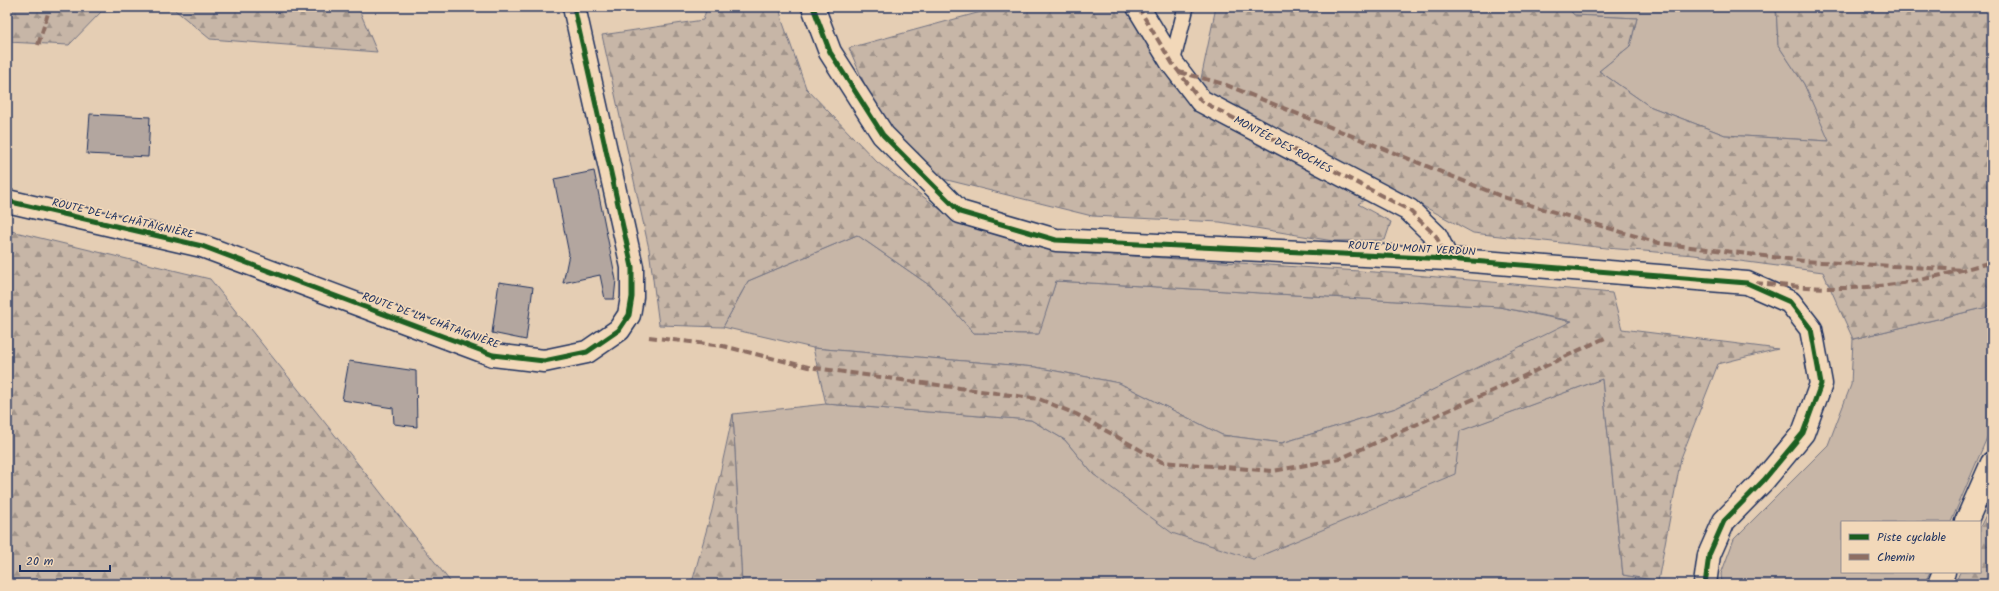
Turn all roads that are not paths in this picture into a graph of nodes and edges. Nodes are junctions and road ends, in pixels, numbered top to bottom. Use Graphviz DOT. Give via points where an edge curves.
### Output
graph roads {
  1 [pos="574,7"];
  2 [pos="813,7"];
  3 [pos="1138,7"];
  4 [pos="1186,7"];
  5 [pos="1172,63"];
  6 [pos="7,201"];
  7 [pos="1447,259"];
  8 [pos="1992,463"];
  9 [pos="1966,521"];
  10 [pos="1944,573"];
  11 [pos="1705,584"];
  12 [pos="1939,584"];
  1 -- 6 [label="street, ROUTE DE LA CHÂTAIGNIÈRE" via="632,267 629,315 619,330 587,352 544,361 493,355 202,246"];
  2 -- 7 [label="street, ROUTE DU MONT VERDUN" via="830,52 884,135 960,212 1056,240"];
  3 -- 5 [label="street, MONTÉE DES ROCHES"];
  4 -- 5 [label="lane"];
  5 -- 7 [label="street, MONTÉE DES ROCHES" via="1201,101 1409,210 1436,236"];
  7 -- 11 [label="street, ROUTE DU MONT VERDUN" via="1747,283 1790,302 1811,329 1822,384 1803,434 1764,480 1724,521 1709,555"];
  8 -- 9 [label="street"];
  10 -- 12 [label="street"];
}
